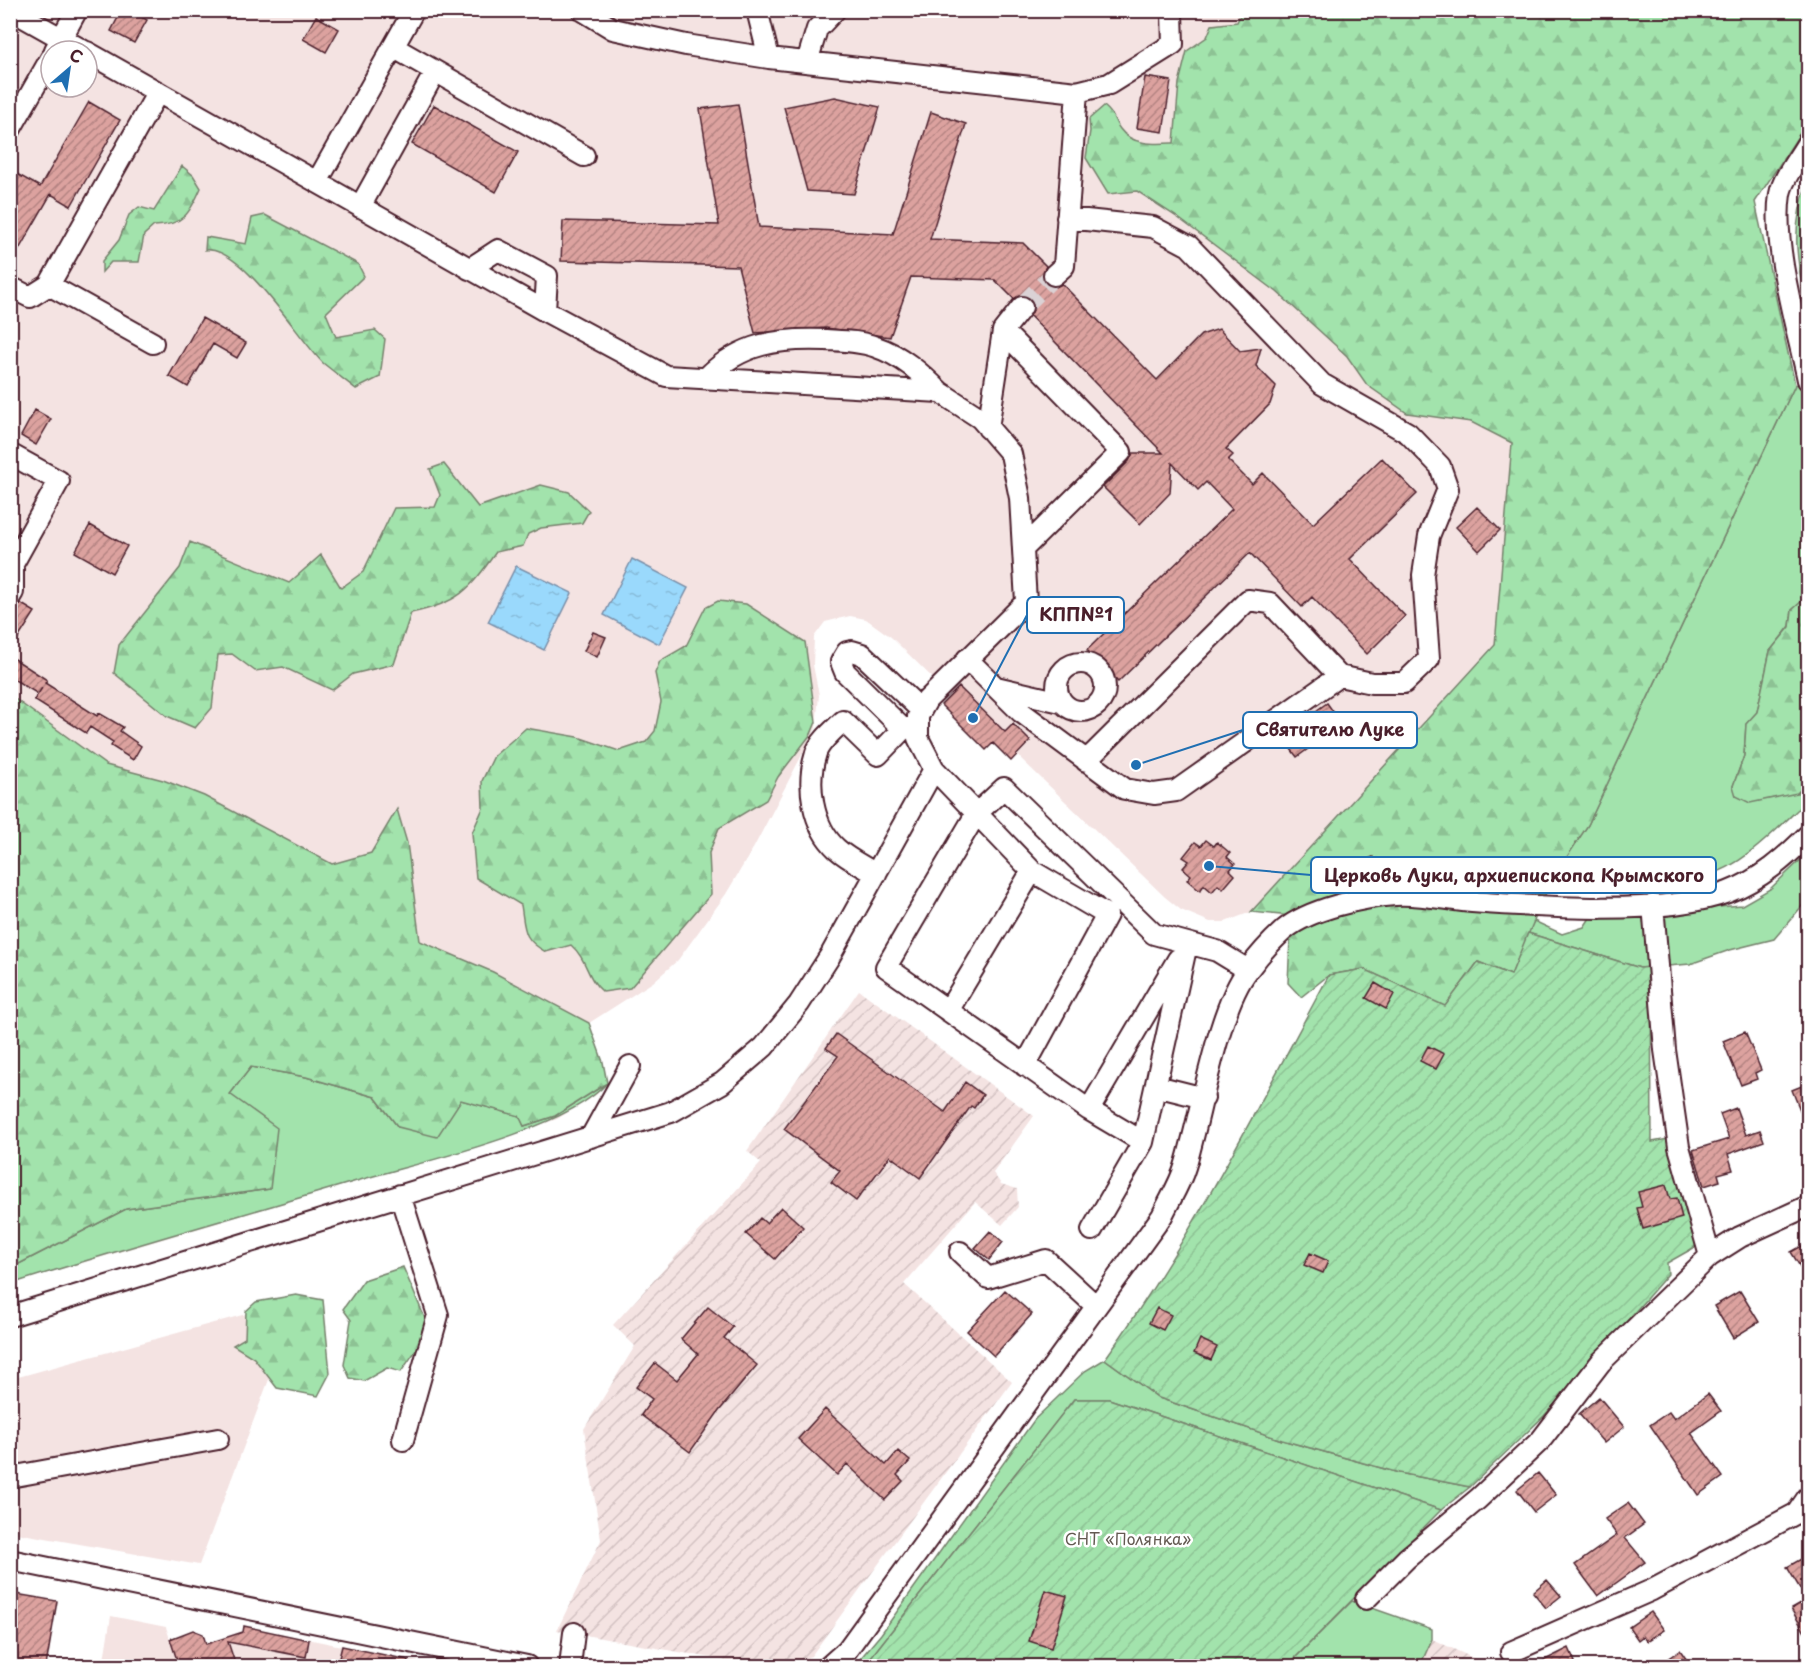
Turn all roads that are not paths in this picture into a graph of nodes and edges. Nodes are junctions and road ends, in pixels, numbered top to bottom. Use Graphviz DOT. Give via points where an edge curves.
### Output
graph roads {
  1 [pos="10,10"];
  2 [pos="77,10"];
  3 [pos="414,10"];
  4 [pos="757,10"];
  5 [pos="835,10"];
  6 [pos="1170,10"];
  7 [pos="595,13"];
  8 [pos="50,39"];
  9 [pos="61,39"];
  10 [pos="393,47"];
  11 [pos="769,58"];
  12 [pos="99,59"];
  13 [pos="807,63"];
  14 [pos="435,72"];
  15 [pos="39,79"];
  16 [pos="158,92"];
  17 [pos="1077,92"];
  18 [pos="10,130"];
  19 [pos="1809,142"];
  20 [pos="584,156"];
  21 [pos="317,182"];
  22 [pos="360,207"];
  23 [pos="1067,218"];
  24 [pos="470,269"];
  25 [pos="1054,275"];
  26 [pos="49,285"];
  27 [pos="10,287"];
  28 [pos="1022,307"];
  29 [pos="545,311"];
  30 [pos="1801,316"];
  31 [pos="1003,331"];
  32 [pos="153,343"];
  33 [pos="706,377"];
  34 [pos="1809,380"];
  35 [pos="940,392"];
  36 [pos="988,428"];
  37 [pos="10,454"];
  38 [pos="1023,549"];
  39 [pos="10,597"];
  40 [pos="967,659"];
  41 [pos="1339,676"];
  42 [pos="996,687"];
  43 [pos="1059,692"];
  44 [pos="914,721"];
  45 [pos="1086,761"];
  46 [pos="934,770"];
  47 [pos="976,813"];
  48 [pos="1809,834"];
  49 [pos="1032,870"];
  50 [pos="876,874"];
  51 [pos="1653,905"];
  52 [pos="1107,915"];
  53 [pos="1154,934"];
  54 [pos="1187,944"];
  55 [pos="1248,970"];
  56 [pos="948,1011"];
  57 [pos="1025,1065"];
  58 [pos="630,1066"];
  59 [pos="1156,1086"];
  60 [pos="1204,1098"];
  61 [pos="1089,1110"];
  62 [pos="591,1137"];
  63 [pos="1143,1142"];
  64 [pos="400,1195"];
  65 [pos="1809,1206"];
  66 [pos="1092,1230"];
  67 [pos="960,1252"];
  68 [pos="1710,1256"];
  69 [pos="1096,1306"];
  70 [pos="10,1316"];
  71 [pos="218,1439"];
  72 [pos="404,1440"];
  73 [pos="10,1476"];
  74 [pos="1809,1497"];
  75 [pos="10,1560"];
  76 [pos="1366,1599"];
  77 [pos="574,1633"];
  78 [pos="1511,1652"];
  79 [pos="527,1666"];
  80 [pos="570,1666"];
  81 [pos="830,1666"];
  1 -- 8 [label="street"];
  2 -- 9 [label="street"];
  3 -- 10 [label="street"];
  4 -- 11 [label="street"];
  5 -- 13 [label="street" via="817,29"];
  6 -- 17 [label="street" via="1173,44 1109,84"];
  7 -- 11 [label="street" via="613,29"];
  10 -- 14 [label="street"];
  10 -- 21 [label="street"];
  11 -- 13 [label="street"];
  12 -- 16 [label="street"];
  13 -- 17 [label="street"];
  14 -- 20 [label="street"];
  14 -- 22 [label="street"];
  15 -- 18 [label="street"];
  16 -- 21 [label="street"];
  16 -- 26 [label="street"];
  17 -- 23 [label="street"];
  19 -- 30 [label="street" via="1780,192 1782,247"];
  21 -- 22 [label="street"];
  22 -- 24 [label="street"];
  23 -- 25 [label="street" via="1064,267"];
  23 -- 41 [label="street" via="1153,227 1189,246 1322,384 1408,433 1440,466 1448,489 1429,536 1423,576 1429,659 1404,683"];
  24 -- 29 [label="street"];
  24 -- 29 [label="street" via="498,250 546,276"];
  26 -- 27 [label="street" via="30,297"];
  26 -- 32 [label="street"];
  28 -- 31 [label="street"];
  29 -- 33 [label="street" via="666,376"];
  30 -- 34 [label="street"];
  31 -- 36 [label="street"];
  31 -- 38 [label="street" via="1121,452"];
  33 -- 35 [label="street"];
  33 -- 35 [label="street" via="723,361 773,341 857,341 899,359"];
  35 -- 36 [label="street" via="980,418"];
  36 -- 38 [label="street" via="1011,454 1020,498"];
  37 -- 39 [label="street" via="59,481 13,564 14,592"];
  38 -- 40 [label="street" via="1026,602"];
  40 -- 42 [label="street"];
  40 -- 44 [label="street"];
  41 -- 45 [label="street" via="1176,791 1154,794 1125,789"];
  41 -- 45 [label="street" via="1270,603 1248,600"];
  42 -- 43 [label="street" via="1028,694"];
  42 -- 45 [label="street" via="1021,712"];
  44 -- 46 [label="street"];
  44 -- 50 [label="street" via="878,755 843,721 817,751 813,799 823,831 836,848"];
  46 -- 47 [label="street"];
  46 -- 50 [label="street"];
  47 -- 49 [label="street"];
  47 -- 53 [label="street" via="1004,788"];
  47 -- 56 [label="street" via="886,967"];
  48 -- 51 [label="street" via="1771,868 1729,892"];
  49 -- 52 [label="street"];
  49 -- 56 [label="street"];
  50 -- 62 [label="street" via="799,1004 765,1047 722,1083 671,1112"];
  51 -- 55 [label="street" via="1473,902 1396,895 1347,902 1286,929"];
  51 -- 68 [label="street" via="1665,1050 1680,1147"];
  52 -- 53 [label="street"];
  52 -- 57 [label="street"];
  53 -- 54 [label="street"];
  54 -- 55 [label="street" via="1217,951"];
  54 -- 59 [label="street"];
  54 -- 61 [label="street"];
  55 -- 60 [label="street" via="1222,1028"];
  56 -- 57 [label="street"];
  57 -- 61 [label="street"];
  58 -- 62 [label="street"];
  59 -- 60 [label="street"];
  59 -- 63 [label="street"];
  60 -- 69 [label="street" via="1184,1171 1161,1216"];
  61 -- 63 [label="street"];
  62 -- 64 [label="street"];
  63 -- 66 [label="street"];
  64 -- 70 [label="street"];
  64 -- 72 [label="street" via="438,1315"];
  65 -- 68 [label="street" via="1740,1237"];
  67 -- 69 [label="street" via="988,1278 1046,1260"];
  68 -- 76 [label="street" via="1601,1362 1541,1440"];
  69 -- 81 [label="street" via="847,1650"];
  71 -- 73 [label="street"];
  74 -- 78 [label="street" via="1797,1513 1652,1590"];
  75 -- 79 [label="street"];
  77 -- 80 [label="street"];
}
